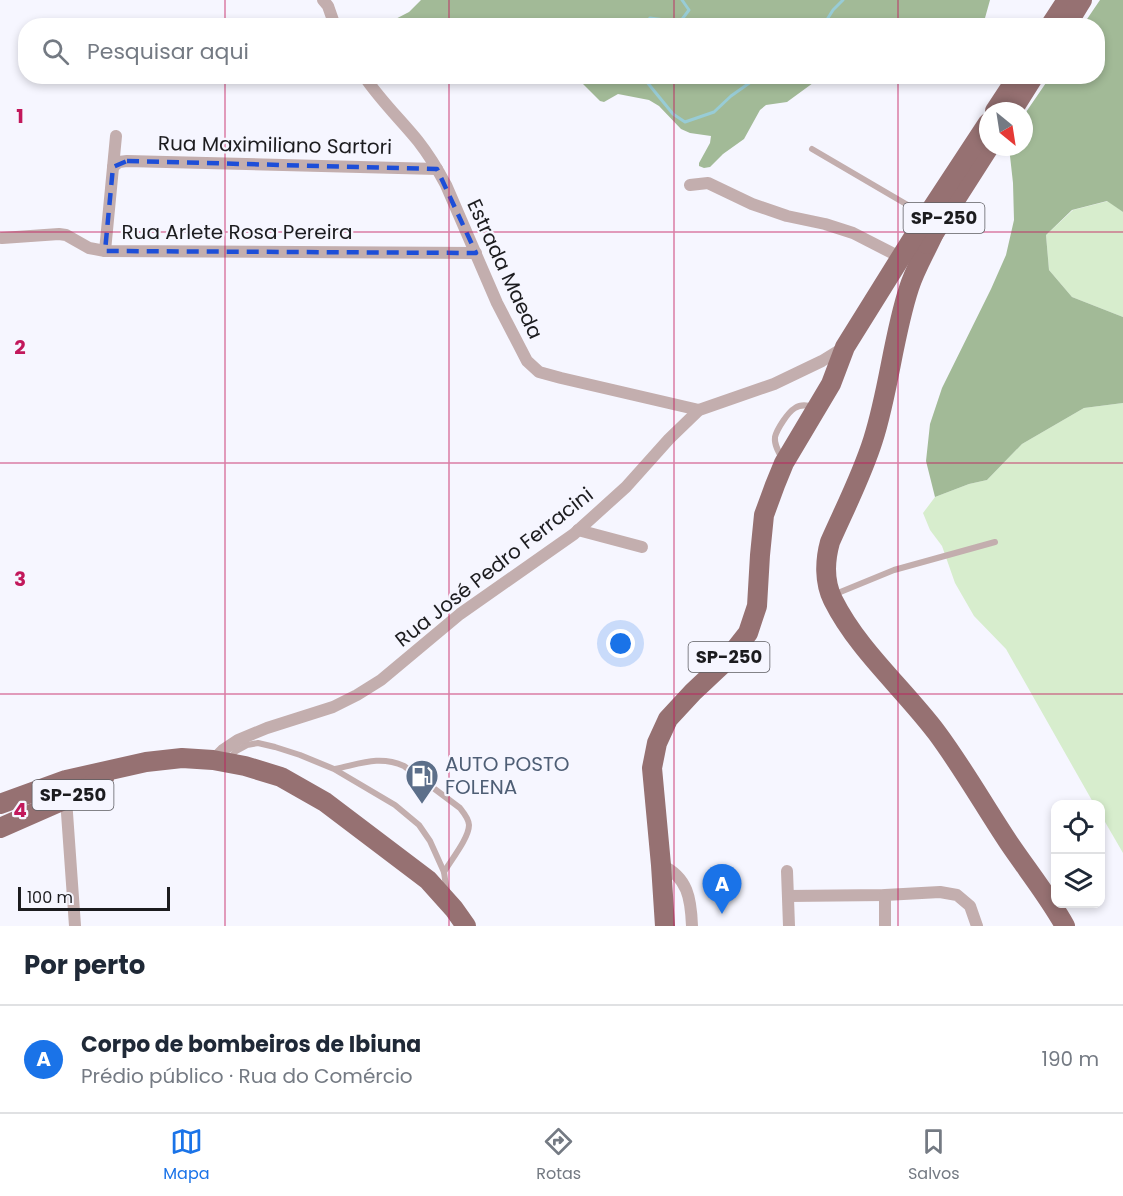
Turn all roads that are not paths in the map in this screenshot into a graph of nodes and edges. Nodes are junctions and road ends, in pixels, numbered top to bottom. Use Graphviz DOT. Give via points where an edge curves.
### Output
graph roads {
  1 [pos="1067,0"];
  2 [pos="1082,0"];
  3 [pos="328,2"];
  4 [pos="333,18"];
  5 [pos="1055,18"];
  6 [pos="1071,18"];
  7 [pos="369,84"];
  8 [pos="1013,84"];
  9 [pos="1029,84"];
  10 [pos="1002,102"];
  11 [pos="1018,102"];
  12 [pos="116,136"];
  13 [pos="979,137"];
  14 [pos="812,149"];
  15 [pos="982,156"];
  16 [pos="113,167"];
  17 [pos="437,168"];
  18 [pos="690,185"];
  19 [pos="946,188"];
  20 [pos="930,225"];
  21 [pos="2,238"];
  22 [pos="105,251"];
  23 [pos="476,253"];
  24 [pos="900,257"];
  25 [pos="897,289"];
  26 [pos="897,340"];
  27 [pos="845,347"];
  28 [pos="831,384"];
  29 [pos="699,410"];
  30 [pos="578,530"];
  31 [pos="994,542"];
  32 [pos="642,547"];
  33 [pos="831,596"];
  34 [pos="219,761"];
  35 [pos="146,762"];
  36 [pos="334,769"];
  37 [pos="66,799"];
  38 [pos="0,804"];
  39 [pos="0,828"];
  40 [pos="661,865"];
  41 [pos="787,871"];
  42 [pos="444,872"];
  43 [pos="885,895"];
  44 [pos="788,896"];
  45 [pos="458,916"];
  46 [pos="75,926"];
  47 [pos="665,926"];
  48 [pos="692,926"];
  49 [pos="789,926"];
  50 [pos="885,926"];
  51 [pos="977,926"];
  52 [pos="1065,926"];
  1 -- 5 [label="main road"];
  2 -- 6 [label="main road"];
  3 -- 4 [label="street"];
  7 -- 17 [label="street, Estrada Maeda"];
  8 -- 10 [label="main road"];
  9 -- 11 [label="main road"];
  12 -- 16 [label="street"];
  13 -- 19 [label="main road, SP-250"];
  14 -- 20 [label="lane"];
  15 -- 20 [label="main road, SP-250"];
  16 -- 17 [label="street, Rua Maximiliano Sartori" via="127,161"];
  16 -- 22 [label="street"];
  17 -- 23 [label="street, Estrada Maeda"];
  18 -- 24 [label="street" via="708,183 752,204 853,233"];
  19 -- 20 [label="main road, SP-250"];
  19 -- 25 [label="main road" via="914,245"];
  20 -- 24 [label="main road, SP-250"];
  20 -- 25 [label="main road, SP-250"];
  20 -- 26 [label="main road"];
  21 -- 22 [label="street, Rua Arlete Rosa Pereira" via="59,234"];
  22 -- 23 [label="street, Rua Arlete Rosa Pereira"];
  23 -- 29 [label="street, Estrada Maeda" via="515,340 539,372"];
  24 -- 27 [label="main road, SP-250"];
  25 -- 26 [label="main road"];
  25 -- 28 [label="main road, SP-250"];
  26 -- 33 [label="main road" via="873,440 827,553"];
  27 -- 28 [label="main road, SP-250"];
  27 -- 29 [label="street, Rua José Pedro Ferracini" via="774,384"];
  28 -- 40 [label="main road, SP-250" via="784,462 764,515 757,606 748,633 668,720 657,743 652,768"];
  29 -- 30 [label="street, Rua José Pedro Ferracini" via="626,487"];
  30 -- 32 [label="street"];
  30 -- 34 [label="street, Rua José Pedro Ferracini" via="460,614 381,680 333,707 238,740 223,750"];
  31 -- 33 [label="lane" via="894,570"];
  33 -- 52 [label="main road" via="858,638 937,733"];
  34 -- 35 [label="main road, SP-250" via="182,758"];
  34 -- 36 [label="lane" via="258,743"];
  34 -- 45 [label="main road, SP-250" via="281,777 325,802 428,880"];
  35 -- 37 [label="main road, SP-250" via="116,772"];
  35 -- 38 [label="main road" via="66,780"];
  36 -- 42 [label="lane" via="395,805 419,825"];
  36 -- 42 [label="lane" via="375,761 395,762 460,808 469,825"];
  37 -- 39 [label="main road, SP-250"];
  37 -- 46 [label="street"];
  40 -- 47 [label="main road, SP-250"];
  40 -- 48 [label="street" via="680,878 688,893"];
  41 -- 44 [label="street"];
  42 -- 45 [label="lane"];
  43 -- 44 [label="street"];
  43 -- 50 [label="street"];
  43 -- 51 [label="street" via="957,895 970,906"];
  44 -- 49 [label="street"];
}
